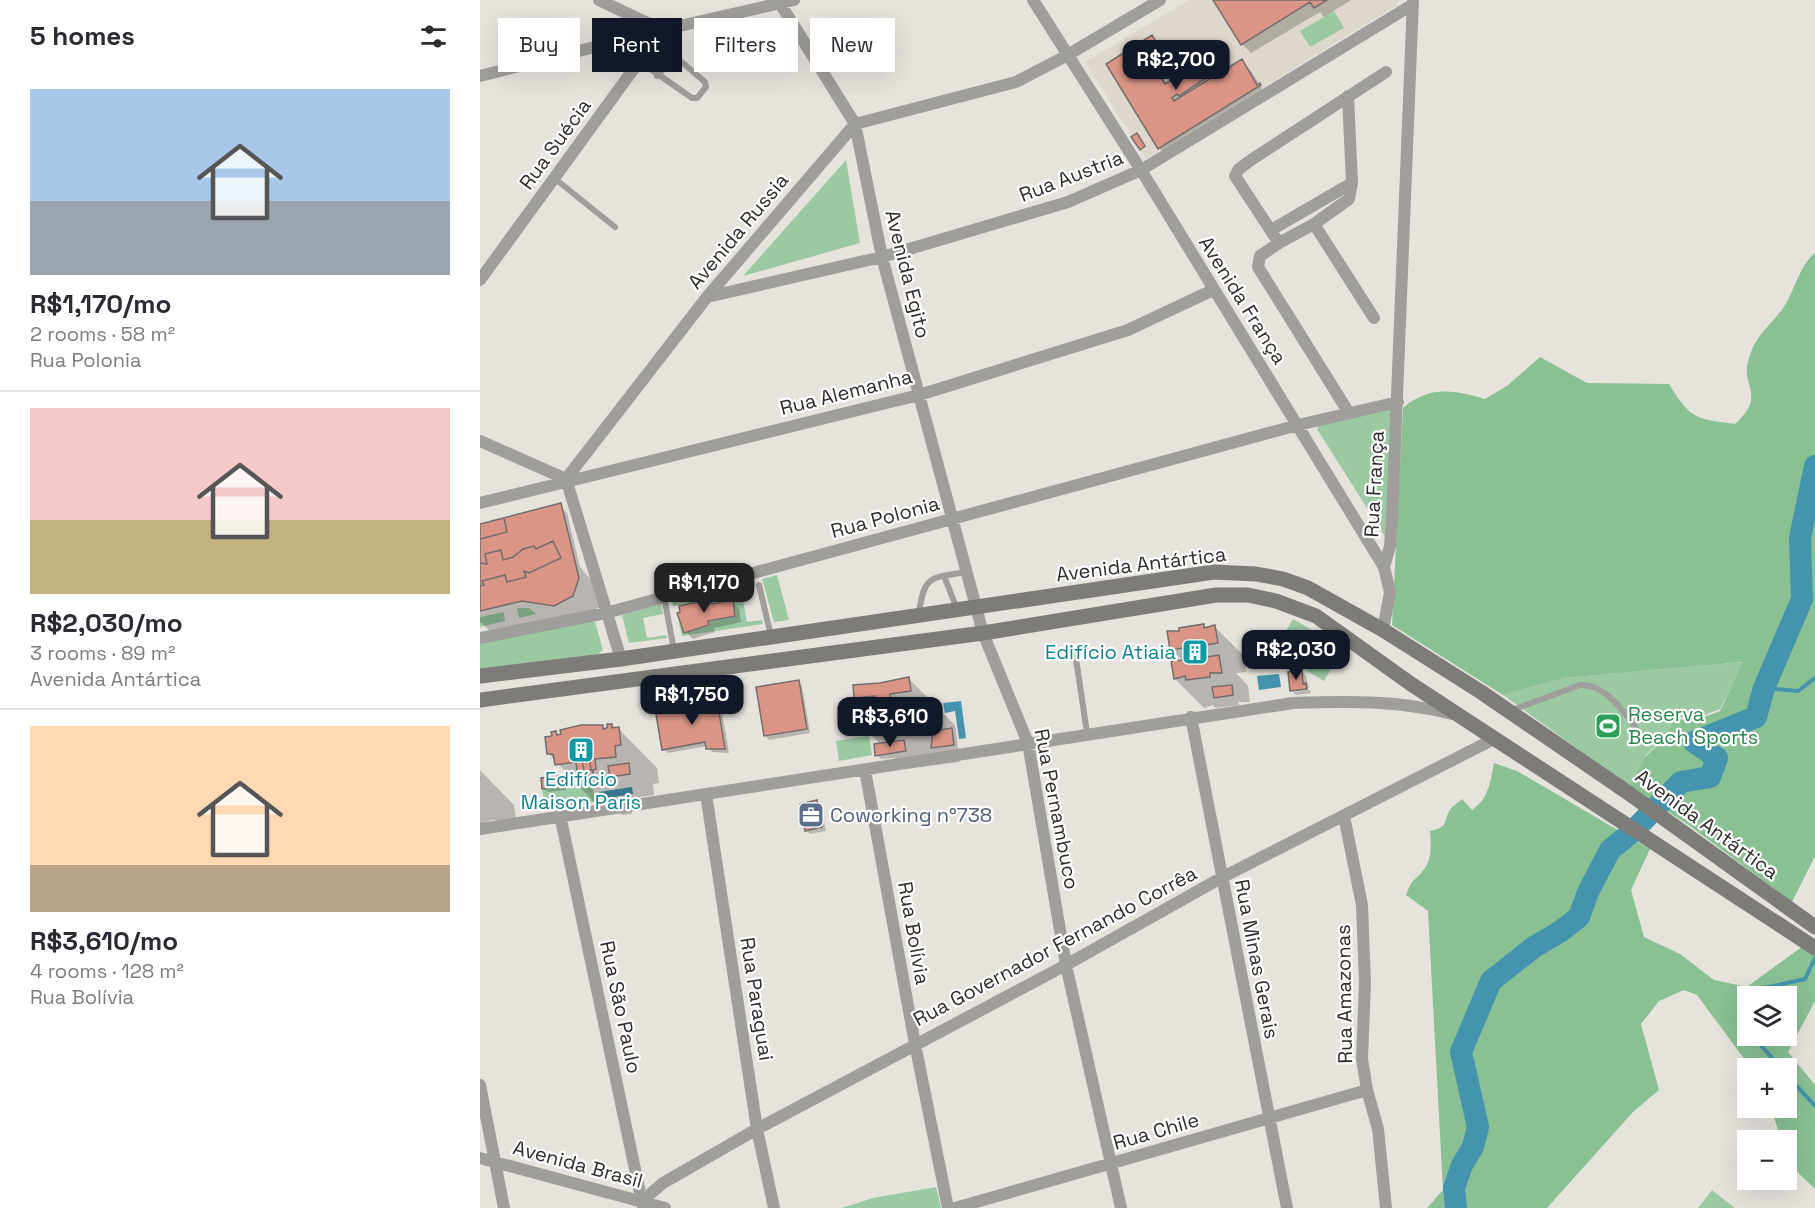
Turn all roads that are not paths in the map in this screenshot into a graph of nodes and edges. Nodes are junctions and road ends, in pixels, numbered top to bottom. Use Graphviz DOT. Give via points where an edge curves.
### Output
graph roads {
  1 [pos="599,0"];
  2 [pos="794,0"];
  3 [pos="1033,0"];
  4 [pos="1160,0"];
  5 [pos="780,2"];
  6 [pos="1413,3"];
  7 [pos="637,18"];
  8 [pos="682,25"];
  9 [pos="592,48"];
  10 [pos="1066,56"];
  11 [pos="632,72"];
  12 [pos="652,72"];
  13 [pos="1386,72"];
  14 [pos="480,76"];
  15 [pos="657,76"];
  16 [pos="1348,96"];
  17 [pos="855,124"];
  18 [pos="1141,170"];
  19 [pos="554,178"];
  20 [pos="1352,183"];
  21 [pos="1314,224"];
  22 [pos="615,227"];
  23 [pos="1271,230"];
  24 [pos="1279,243"];
  25 [pos="882,258"];
  26 [pos="480,280"];
  27 [pos="1213,290"];
  28 [pos="707,297"];
  29 [pos="1374,318"];
  30 [pos="919,395"];
  31 [pos="1398,402"];
  32 [pos="1348,413"];
  33 [pos="1298,424"];
  34 [pos="480,441"];
  35 [pos="566,479"];
  36 [pos="480,503"];
  37 [pos="952,519"];
  38 [pos="1383,567"];
  39 [pos="967,572"];
  40 [pos="944,576"];
  41 [pos="759,585"];
  42 [pos="664,597"];
  43 [pos="977,608"];
  44 [pos="958,611"];
  45 [pos="606,613"];
  46 [pos="919,616"];
  47 [pos="1383,630"];
  48 [pos="983,633"];
  49 [pos="771,637"];
  50 [pos="480,638"];
  51 [pos="716,645"];
  52 [pos="674,651"];
  53 [pos="1075,652"];
  54 [pos="1372,656"];
  55 [pos="621,659"];
  56 [pos="718,668"];
  57 [pos="480,676"];
  58 [pos="480,700"];
  59 [pos="1508,711"];
  60 [pos="1461,716"];
  61 [pos="1191,717"];
  62 [pos="1087,733"];
  63 [pos="1643,737"];
  64 [pos="1494,739"];
  65 [pos="1028,743"];
  66 [pos="866,770"];
  67 [pos="706,794"];
  68 [pos="560,815"];
  69 [pos="1344,816"];
  70 [pos="480,829"];
  71 [pos="1221,878"];
  72 [pos="1815,927"];
  73 [pos="1815,948"];
  74 [pos="1066,965"];
  75 [pos="915,1044"];
  76 [pos="480,1085"];
  77 [pos="1367,1090"];
  78 [pos="1269,1119"];
  79 [pos="757,1129"];
  80 [pos="480,1158"];
  81 [pos="495,1161"];
  82 [pos="1113,1163"];
  83 [pos="643,1204"];
  84 [pos="504,1208"];
  85 [pos="665,1208"];
  86 [pos="774,1208"];
  87 [pos="948,1208"];
  88 [pos="955,1208"];
  89 [pos="1121,1208"];
  90 [pos="1287,1208"];
  91 [pos="1386,1208"];
  1 -- 7 [label="street"];
  2 -- 5 [label="street"];
  3 -- 10 [label="street, Avenida França"];
  4 -- 10 [label="street"];
  5 -- 8 [label="street"];
  5 -- 17 [label="street, Avenida Egito"];
  6 -- 18 [label="street, Rua Austria"];
  6 -- 31 [label="street, Rua França"];
  9 -- 14 [label="street"];
  10 -- 17 [label="street" via="1016,81"];
  10 -- 18 [label="street, Avenida França"];
  11 -- 19 [label="street, Rua Suécia"];
  12 -- 15 [label="lane"];
  13 -- 16 [label="street"];
  15 -- 15 [label="lane" via="677,58 705,82 705,87 697,98 692,98"];
  16 -- 20 [label="street"];
  16 -- 23 [label="street" via="1239,169 1235,176"];
  17 -- 25 [label="street, Avenida Egito"];
  17 -- 28 [label="street, Avenida Russia"];
  18 -- 25 [label="street, Rua Austria" via="1068,202"];
  18 -- 27 [label="street, Avenida França"];
  19 -- 22 [label="lane"];
  19 -- 26 [label="street, Rua Suécia"];
  20 -- 21 [label="street" via="1349,199"];
  20 -- 23 [label="street"];
  21 -- 24 [label="street"];
  21 -- 29 [label="street"];
  23 -- 24 [label="street"];
  24 -- 32 [label="street" via="1260,256 1258,267"];
  25 -- 28 [label="street, Rua Austria"];
  25 -- 30 [label="street, Avenida Egito"];
  27 -- 30 [label="street, Rua Alemanha" via="1128,330"];
  27 -- 33 [label="street, Avenida França"];
  28 -- 35 [label="street, Avenida Russia"];
  30 -- 35 [label="street, Rua Alemanha"];
  30 -- 37 [label="street, Avenida Egito"];
  31 -- 32 [label="street"];
  31 -- 38 [label="street, Rua França" via="1391,537"];
  32 -- 33 [label="street"];
  33 -- 37 [label="street, Rua Polonia"];
  33 -- 38 [label="street, Avenida França"];
  34 -- 35 [label="street"];
  35 -- 36 [label="street, Rua Alemanha"];
  35 -- 45 [label="street"];
  37 -- 39 [label="street, Avenida Egito"];
  37 -- 42 [label="street, Rua Polonia"];
  38 -- 47 [label="street, Avenida França" via="1390,592"];
  39 -- 40 [label="lane"];
  39 -- 43 [label="street, Avenida Egito"];
  40 -- 44 [label="lane"];
  40 -- 46 [label="lane" via="926,583"];
  41 -- 49 [label="lane"];
  42 -- 45 [label="street, Rua Polonia"];
  42 -- 52 [label="lane"];
  43 -- 44 [label="main road, Avenida Antártica"];
  43 -- 47 [label="main road, Avenida Antártica" via="1214,572 1256,574 1308,588"];
  43 -- 48 [label="street, Rua Pernambuco"];
  44 -- 46 [label="main road, Avenida Antártica"];
  45 -- 50 [label="street, Rua Polonia"];
  45 -- 55 [label="street"];
  46 -- 49 [label="main road, Avenida Antártica"];
  47 -- 54 [label="main road"];
  47 -- 59 [label="main road, Avenida Antártica"];
  48 -- 54 [label="main road, Avenida Antártica" via="1216,595 1248,596 1276,601 1316,616"];
  48 -- 56 [label="main road, Avenida Antártica"];
  48 -- 65 [label="street, Rua Pernambuco"];
  49 -- 51 [label="main road, Avenida Antártica"];
  51 -- 52 [label="main road, Avenida Antártica"];
  51 -- 56 [label="main road"];
  52 -- 55 [label="main road, Avenida Antártica"];
  53 -- 62 [label="lane"];
  54 -- 60 [label="main road, Avenida Antártica"];
  55 -- 57 [label="main road, Avenida Antártica"];
  56 -- 58 [label="main road, Avenida Antártica"];
  59 -- 63 [label="lane" via="1589,684 1605,693"];
  59 -- 72 [label="main road, Avenida Antártica"];
  60 -- 61 [label="street" via="1406,704 1330,701"];
  60 -- 64 [label="main road, Avenida Antártica"];
  61 -- 62 [label="street"];
  61 -- 71 [label="street, Rua Minas Gerais"];
  62 -- 65 [label="street"];
  64 -- 69 [label="street, Rua Governador Fernando Corrêa"];
  64 -- 73 [label="main road, Avenida Antártica"];
  65 -- 66 [label="street"];
  65 -- 74 [label="street, Rua Pernambuco"];
  66 -- 67 [label="street"];
  66 -- 75 [label="street, Rua Bolívia"];
  67 -- 68 [label="street"];
  67 -- 79 [label="street, Rua Paraguai"];
  68 -- 70 [label="street"];
  68 -- 83 [label="street, Rua São Paulo"];
  69 -- 71 [label="street, Rua Governador Fernando Corrêa"];
  69 -- 77 [label="street, Rua Amazonas" via="1362,905 1362,1059"];
  71 -- 74 [label="street, Rua Governador Fernando Corrêa"];
  71 -- 78 [label="street, Rua Minas Gerais"];
  74 -- 75 [label="street, Rua Governador Fernando Corrêa"];
  74 -- 82 [label="street, Rua Pernambuco"];
  75 -- 79 [label="street, Rua Governador Fernando Corrêa"];
  75 -- 87 [label="street, Rua Bolívia"];
  76 -- 81 [label="street"];
  77 -- 78 [label="street, Rua Chile"];
  77 -- 91 [label="street, Rua Amazonas" via="1378,1129"];
  78 -- 82 [label="street, Rua Chile"];
  78 -- 90 [label="street, Rua Minas Gerais"];
  79 -- 83 [label="street, Rua Governador Fernando Corrêa" via="663,1183"];
  79 -- 86 [label="street, Rua Paraguai"];
  80 -- 81 [label="street, Avenida Brasil"];
  81 -- 83 [label="street, Avenida Brasil"];
  81 -- 84 [label="street"];
  82 -- 88 [label="street, Rua Chile"];
  82 -- 89 [label="street, Rua Pernambuco"];
  83 -- 85 [label="street, Avenida Brasil"];
}
